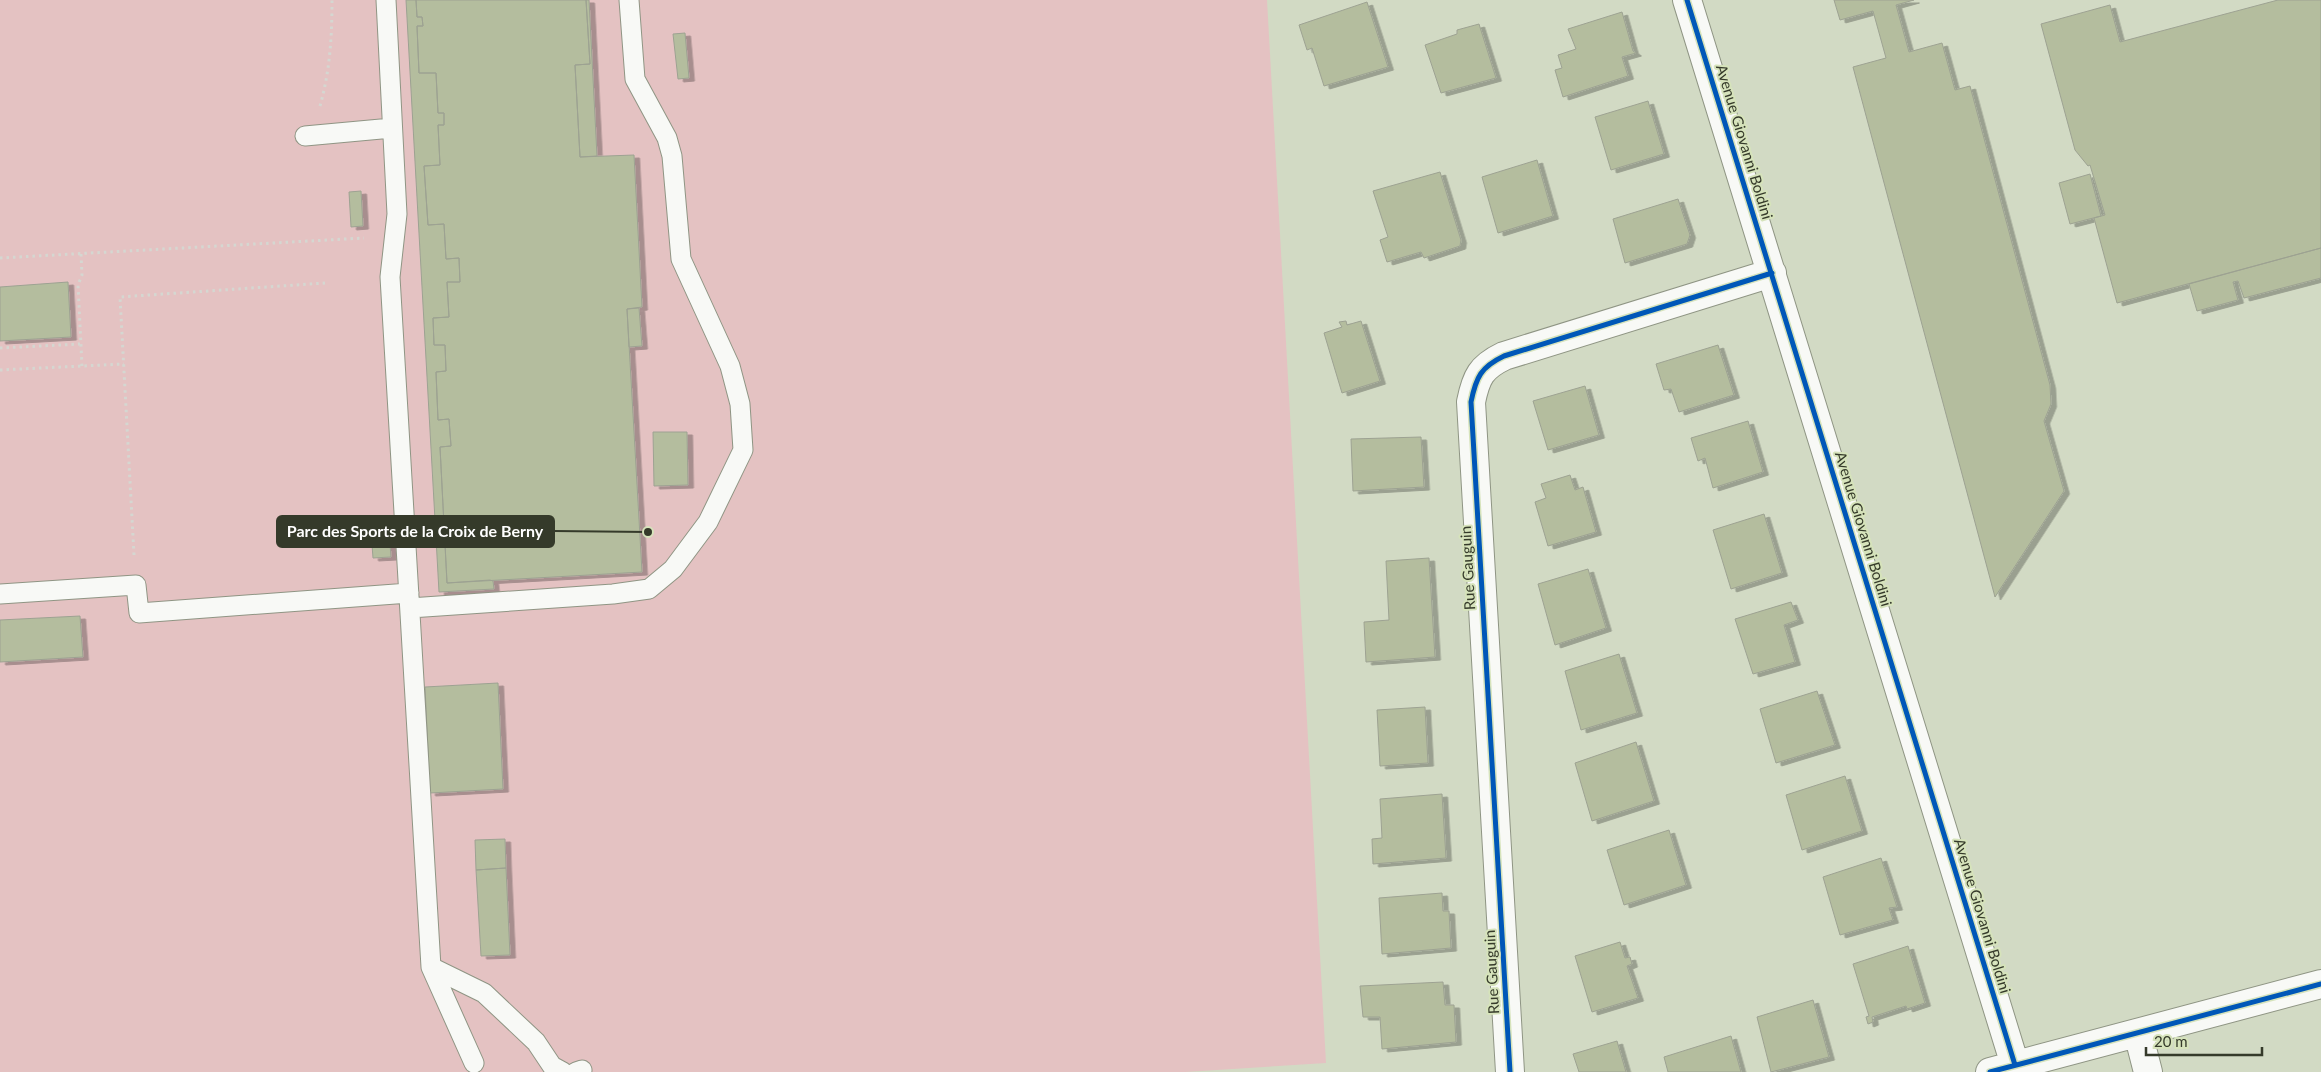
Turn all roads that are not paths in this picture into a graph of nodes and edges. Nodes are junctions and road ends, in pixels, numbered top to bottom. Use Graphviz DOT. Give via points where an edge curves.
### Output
graph roads {
  1 [pos="386,0"];
  2 [pos="629,0"];
  3 [pos="1687,0"];
  4 [pos="392,128"];
  5 [pos="305,136"];
  6 [pos="1772,273"];
  7 [pos="0,594"];
  8 [pos="410,601"];
  9 [pos="431,967"];
  10 [pos="2321,984"];
  11 [pos="2138,1033"];
  12 [pos="474,1063"];
  13 [pos="2002,1068"];
  14 [pos="563,1072"];
  15 [pos="1510,1072"];
  16 [pos="2148,1072"];
  1 -- 4 [label="lane"];
  2 -- 8 [label="lane" via="635,79 667,138 673,165 681,259 730,366 740,404 743,450 708,522 673,569 649,589 613,594"];
  3 -- 6 [label="street, Avenue Giovanni Boldini"];
  4 -- 5 [label="lane"];
  4 -- 8 [label="lane" via="397,214 390,277"];
  6 -- 13 [label="street, Avenue Giovanni Boldini"];
  6 -- 15 [label="street, Rue Gauguin" via="1504,356 1479,374 1474,388 1471,402"];
  7 -- 8 [label="lane" via="136,585 139,613"];
  8 -- 9 [label="lane"];
  9 -- 12 [label="lane"];
  9 -- 14 [label="lane" via="484,992 536,1042 552,1066"];
  10 -- 11 [label="street"];
  11 -- 13 [label="street"];
  11 -- 16 [label="street"];
}
